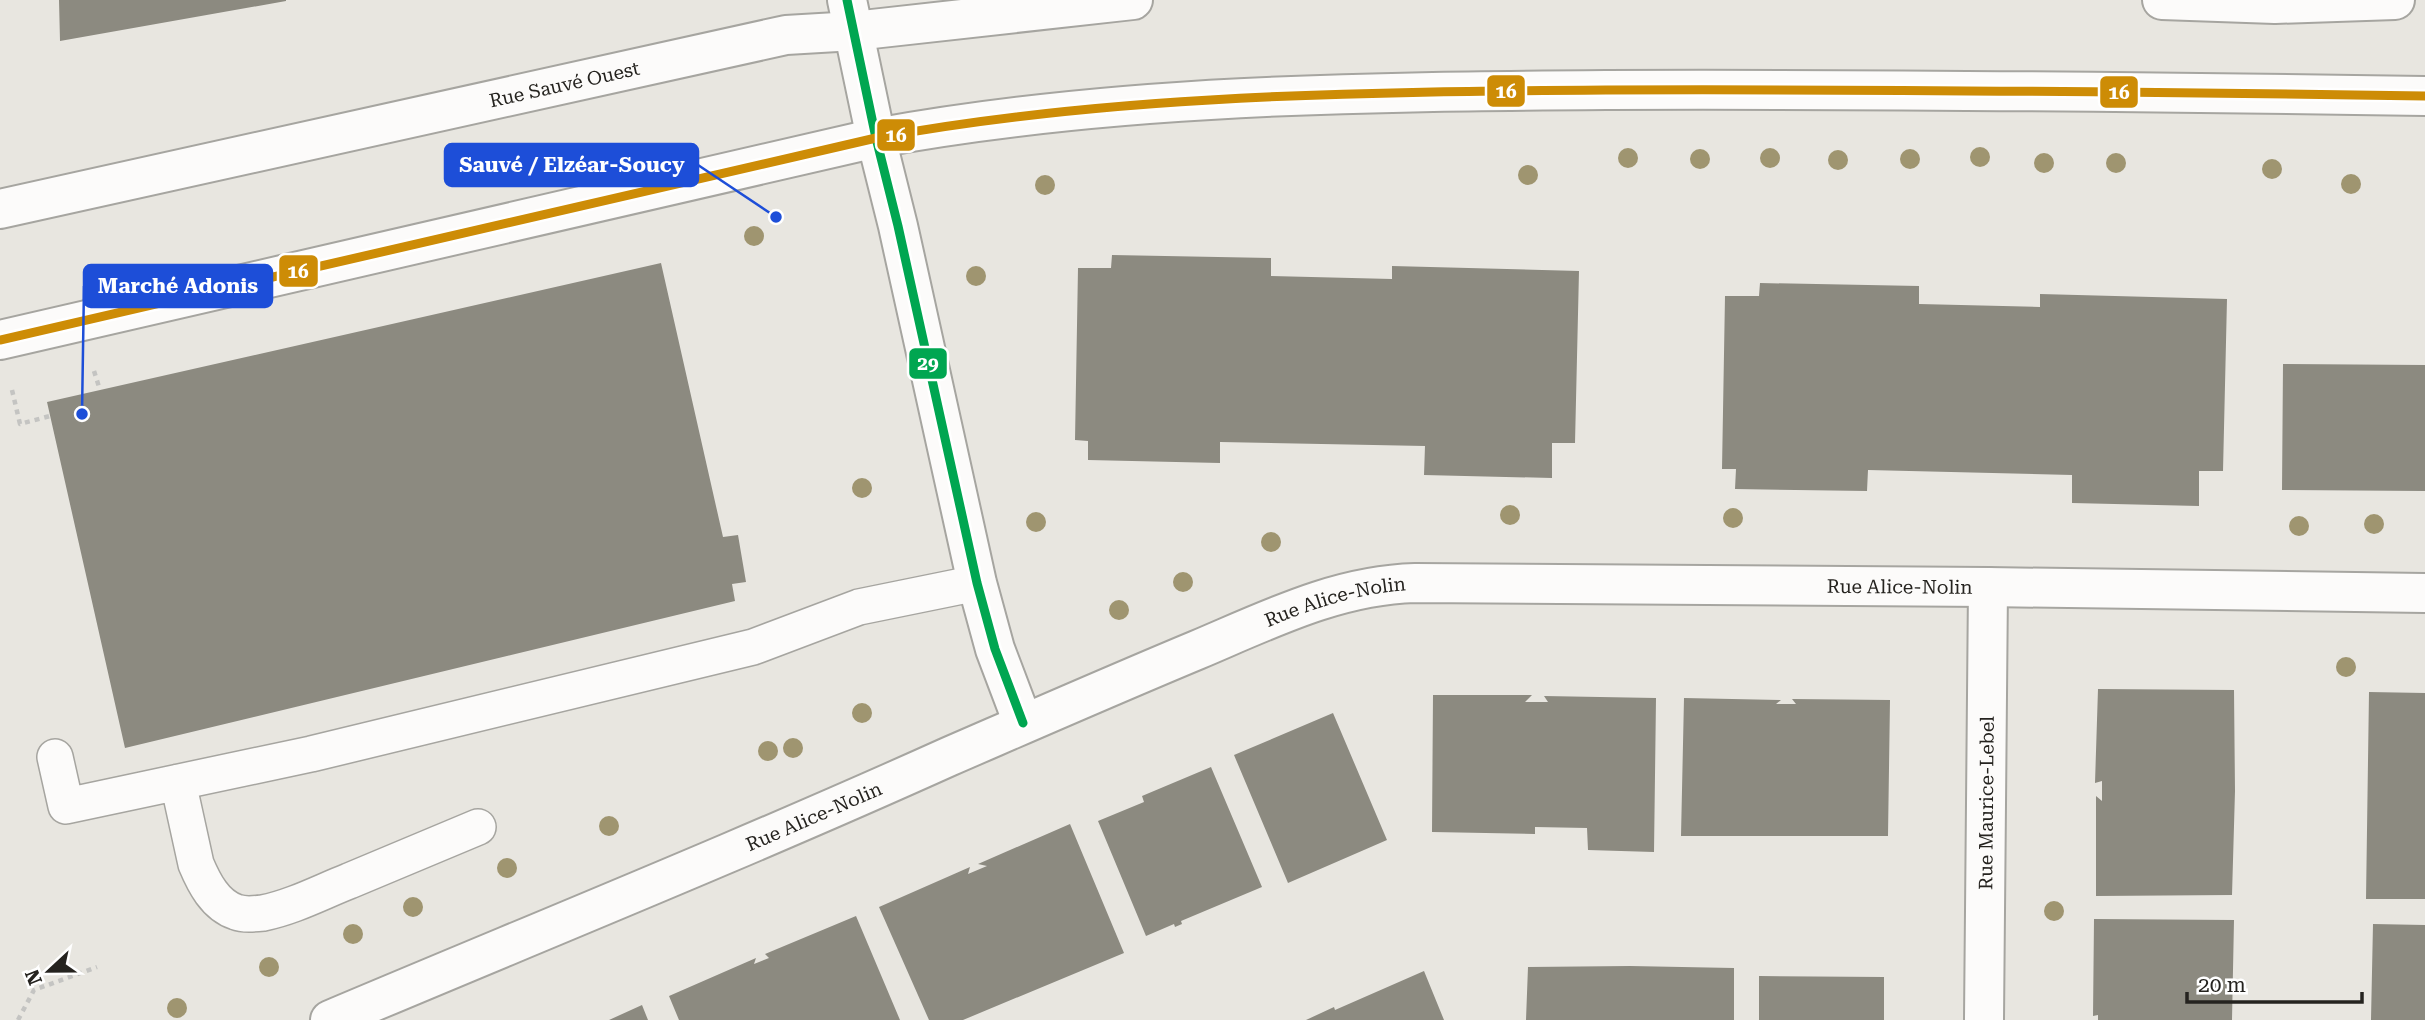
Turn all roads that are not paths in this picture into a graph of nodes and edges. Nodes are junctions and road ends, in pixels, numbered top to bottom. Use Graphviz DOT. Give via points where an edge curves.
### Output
graph roads {
  1 [pos="1133,0"];
  2 [pos="2162,0"];
  3 [pos="2395,0"];
  4 [pos="851,15"];
  5 [pos="2425,96"];
  6 [pos="876,138"];
  7 [pos="0,209"];
  8 [pos="0,340"];
  9 [pos="977,583"];
  10 [pos="1988,587"];
  11 [pos="2425,593"];
  12 [pos="1023,723"];
  13 [pos="55,757"];
  14 [pos="178,782"];
  15 [pos="478,827"];
  16 [pos="330,1020"];
  17 [pos="1984,1020"];
  1 -- 4 [label="main road, Rue Sauvé Ouest"];
  2 -- 3 [label="main road" via="2276,4"];
  4 -- 6 [label="main road"];
  4 -- 7 [label="main road, Rue Sauvé Ouest" via="786,35"];
  5 -- 6 [label="main road" via="1775,90 1377,92 1187,100"];
  6 -- 8 [label="main road"];
  6 -- 9 [label="main road"];
  9 -- 12 [label="main road" via="995,649"];
  9 -- 14 [label="lane" via="859,607 753,647"];
  10 -- 11 [label="main road, Rue Alice-Nolin"];
  10 -- 12 [label="main road, Rue Alice-Nolin" via="1387,584 1305,605"];
  10 -- 17 [label="main road, Rue Maurice-Lebel"];
  12 -- 16 [label="main road, Rue Alice-Nolin" via="862,796"];
  13 -- 14 [label="lane" via="66,806"];
  14 -- 15 [label="lane" via="201,877 220,902 244,914 303,900"];
}
